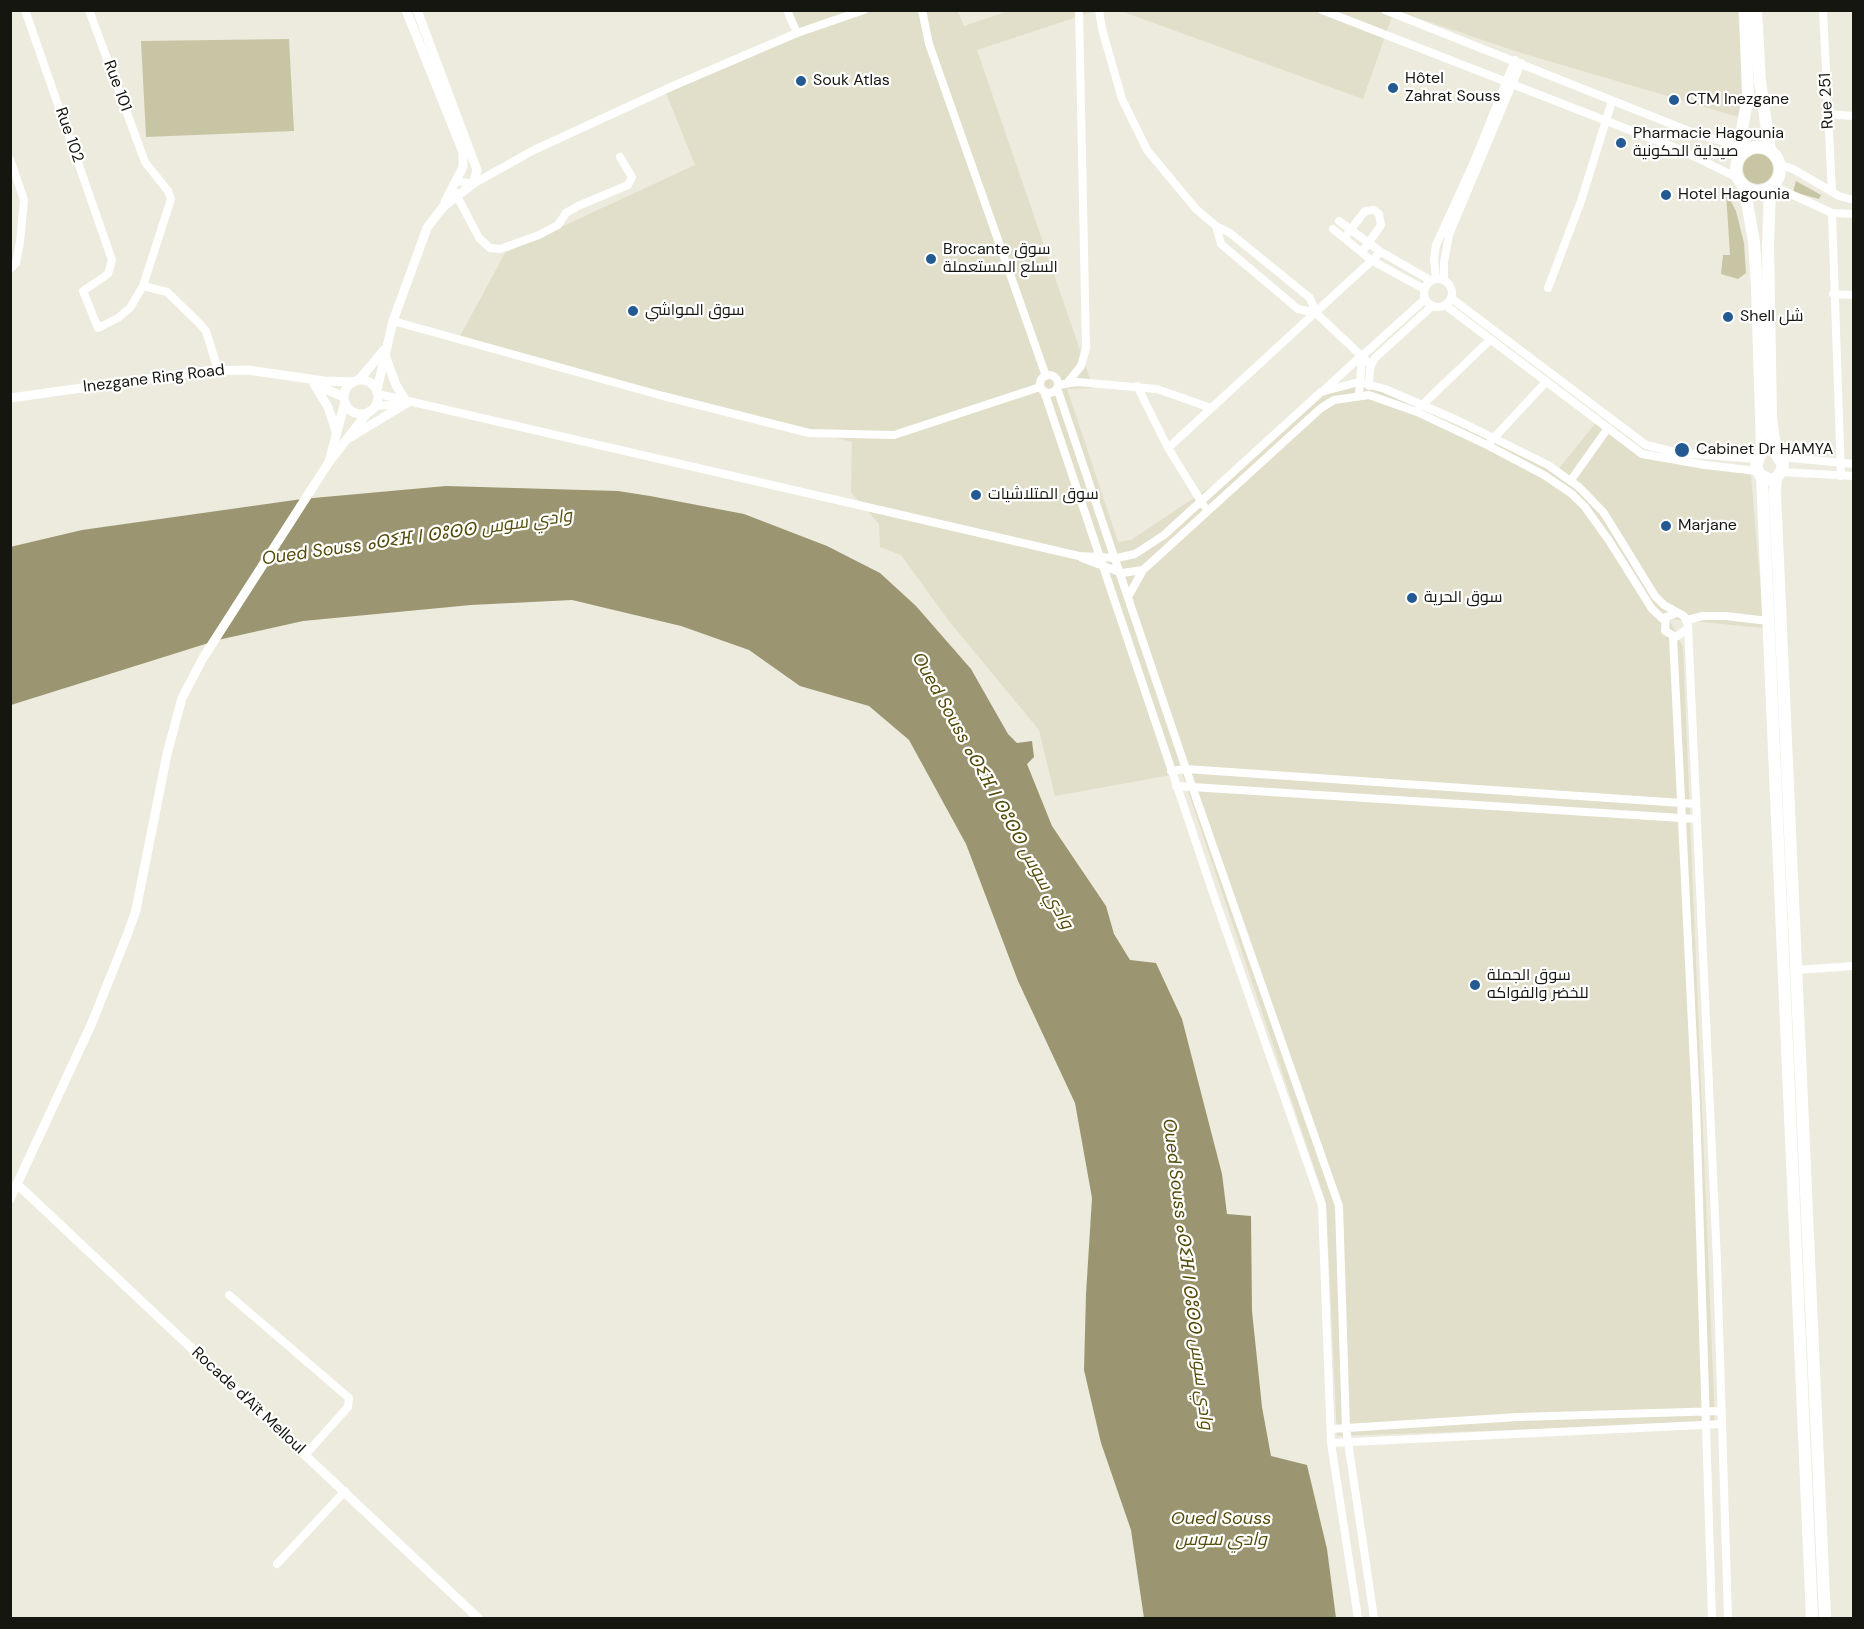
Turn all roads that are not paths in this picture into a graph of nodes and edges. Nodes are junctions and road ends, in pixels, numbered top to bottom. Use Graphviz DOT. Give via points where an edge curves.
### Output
graph roads {
  1 [pos="25,10"];
  2 [pos="89,10"];
  3 [pos="406,10"];
  4 [pos="417,10"];
  5 [pos="787,10"];
  6 [pos="864,10"];
  7 [pos="922,10"];
  8 [pos="1079,10"];
  9 [pos="1099,10"];
  10 [pos="1322,10"];
  11 [pos="1385,10"];
  12 [pos="1745,10"];
  13 [pos="1756,10"];
  14 [pos="1823,10"];
  15 [pos="797,33"];
  16 [pos="1518,61"];
  17 [pos="1510,83"];
  18 [pos="1612,100"];
  19 [pos="1827,114"];
  20 [pos="1854,116"];
  21 [pos="1606,120"];
  22 [pos="1746,151"];
  23 [pos="1770,151"];
  24 [pos="620,157"];
  25 [pos="10,159"];
  26 [pos="1779,164"];
  27 [pos="463,167"];
  28 [pos="477,170"];
  29 [pos="487,174"];
  30 [pos="1741,182"];
  31 [pos="473,184"];
  32 [pos="1772,187"];
  33 [pos="455,188"];
  34 [pos="1832,192"];
  35 [pos="1854,200"];
  36 [pos="1832,213"];
  37 [pos="1854,214"];
  38 [pos="1339,221"];
  39 [pos="1216,226"];
  40 [pos="1333,229"];
  41 [pos="1351,229"];
  42 [pos="1344,238"];
  43 [pos="1369,242"];
  44 [pos="1362,252"];
  45 [pos="1381,252"];
  46 [pos="1371,260"];
  47 [pos="11,268"];
  48 [pos="1437,279"];
  49 [pos="143,286"];
  50 [pos="1548,288"];
  51 [pos="1424,289"];
  52 [pos="1833,294"];
  53 [pos="1854,295"];
  54 [pos="1451,298"];
  55 [pos="1425,299"];
  56 [pos="1445,305"];
  57 [pos="1432,306"];
  58 [pos="1316,313"];
  59 [pos="393,321"];
  60 [pos="1490,340"];
  61 [pos="385,351"];
  62 [pos="1362,356"];
  63 [pos="1371,365"];
  64 [pos="218,370"];
  65 [pos="1046,376"];
  66 [pos="298,377"];
  67 [pos="356,381"];
  68 [pos="1068,382"];
  69 [pos="1359,382"];
  70 [pos="1369,383"];
  71 [pos="1545,383"];
  72 [pos="314,384"];
  73 [pos="1058,386"];
  74 [pos="1137,386"];
  75 [pos="1042,389"];
  76 [pos="377,392"];
  77 [pos="1321,392"];
  78 [pos="1359,395"];
  79 [pos="1369,395"];
  80 [pos="10,398"];
  81 [pos="345,400"];
  82 [pos="408,403"];
  83 [pos="1422,404"];
  84 [pos="1211,408"];
  85 [pos="372,409"];
  86 [pos="1417,412"];
  87 [pos="1608,428"];
  88 [pos="336,431"];
  89 [pos="1493,438"];
  90 [pos="346,439"];
  91 [pos="1487,445"];
  92 [pos="1168,448"];
  93 [pos="1778,455"];
  94 [pos="329,462"];
  95 [pos="1841,463"];
  96 [pos="1854,464"];
  97 [pos="1759,466"];
  98 [pos="1779,475"];
  99 [pos="1841,476"];
  100 [pos="1854,476"];
  101 [pos="1571,480"];
  102 [pos="1201,502"];
  103 [pos="1208,510"];
  104 [pos="1079,556"];
  105 [pos="1101,557"];
  106 [pos="1116,558"];
  107 [pos="1104,567"];
  108 [pos="1143,570"];
  109 [pos="1122,573"];
  110 [pos="1129,595"];
  111 [pos="1677,613"];
  112 [pos="1664,620"];
  113 [pos="1687,620"];
  114 [pos="1768,621"];
  115 [pos="1687,629"];
  116 [pos="1673,637"];
  117 [pos="1186,769"];
  118 [pos="1171,771"];
  119 [pos="1176,786"];
  120 [pos="1192,787"];
  121 [pos="1498,791"];
  122 [pos="1508,792"];
  123 [pos="1682,803"];
  124 [pos="1696,804"];
  125 [pos="1496,806"];
  126 [pos="1508,806"];
  127 [pos="1683,818"];
  128 [pos="1696,819"];
  129 [pos="1854,966"];
  130 [pos="1796,970"];
  131 [pos="16,1184"];
  132 [pos="10,1199"];
  133 [pos="229,1295"];
  134 [pos="1708,1411"];
  135 [pos="1722,1411"];
  136 [pos="1722,1424"];
  137 [pos="1708,1425"];
  138 [pos="1330,1428"];
  139 [pos="1346,1428"];
  140 [pos="1347,1442"];
  141 [pos="1331,1443"];
  142 [pos="306,1454"];
  143 [pos="345,1491"];
  144 [pos="277,1564"];
  145 [pos="478,1618"];
  146 [pos="1358,1618"];
  147 [pos="1374,1618"];
  148 [pos="1712,1618"];
  149 [pos="1728,1618"];
  150 [pos="1812,1618"];
  151 [pos="1825,1618"];
  1 -- 49 [label="street, Rue 102" via="112,260 108,274 83,291 96,326 101,327 124,313"];
  2 -- 49 [label="street, Rue 101" via="145,162 171,200"];
  3 -- 27 [label="street" via="463,152"];
  4 -- 28 [label="street"];
  5 -- 15 [label="street"];
  6 -- 15 [label="street"];
  7 -- 65 [label="street" via="929,44"];
  8 -- 68 [label="street" via="1086,348 1081,366"];
  9 -- 39 [label="street" via="1122,99 1148,150 1196,209"];
  10 -- 17 [label="street"];
  11 -- 16 [label="street"];
  12 -- 22 [label="main road" via="1748,104 1742,130"];
  13 -- 23 [label="main road" via="1760,81"];
  14 -- 19 [label="street, Rue 251"];
  15 -- 29 [label="street" via="655,94"];
  16 -- 17 [label="street"];
  16 -- 18 [label="street"];
  17 -- 21 [label="street"];
  17 -- 48 [label="street" via="1449,235"];
  18 -- 21 [label="street"];
  18 -- 22 [label="street"];
  19 -- 20 [label="street"];
  19 -- 34 [label="street, Rue 251"];
  21 -- 30 [label="street" via="1691,154"];
  21 -- 50 [label="street"];
  22 -- 23 [label="main road" via="1758,147"];
  22 -- 30 [label="main road" via="1737,166"];
  23 -- 26 [label="main road"];
  24 -- 33 [label="street" via="632,177 628,185 578,206 566,213 558,225 539,235 500,249 490,248 479,238"];
  25 -- 47 [label="street" via="24,200 20,242"];
  26 -- 32 [label="main road" via="1779,176"];
  26 -- 34 [label="street"];
  27 -- 28 [label="street"];
  27 -- 33 [label="street"];
  28 -- 29 [label="street"];
  28 -- 31 [label="street"];
  29 -- 31 [label="street"];
  30 -- 32 [label="main road" via="1757,191"];
  30 -- 97 [label="main road" via="1754,242 1757,287"];
  31 -- 33 [label="street"];
  32 -- 36 [label="street"];
  32 -- 93 [label="main road" via="1767,244 1769,362 1771,417"];
  33 -- 59 [label="street" via="427,228"];
  34 -- 35 [label="street"];
  36 -- 37 [label="street"];
  36 -- 52 [label="street"];
  38 -- 41 [label="street"];
  39 -- 58 [label="street" via="1310,298"];
  39 -- 58 [label="street" via="1221,244 1298,309"];
  40 -- 42 [label="street"];
  41 -- 42 [label="street"];
  41 -- 43 [label="street"];
  41 -- 43 [label="street" via="1365,211 1377,212 1381,225"];
  42 -- 44 [label="street"];
  43 -- 44 [label="street"];
  43 -- 45 [label="street"];
  44 -- 46 [label="street"];
  45 -- 46 [label="street"];
  45 -- 48 [label="street"];
  46 -- 51 [label="street"];
  46 -- 58 [label="street"];
  48 -- 51 [label="street"];
  48 -- 54 [label="street" via="1452,289"];
  49 -- 64 [label="street" via="176,298 206,331"];
  51 -- 55 [label="street"];
  52 -- 53 [label="street"];
  52 -- 95 [label="street"];
  54 -- 56 [label="street"];
  54 -- 97 [label="street" via="1646,446"];
  55 -- 57 [label="street"];
  55 -- 62 [label="street"];
  56 -- 57 [label="street"];
  56 -- 60 [label="street"];
  57 -- 63 [label="street" via="1379,353"];
  58 -- 62 [label="street"];
  58 -- 84 [label="street"];
  59 -- 61 [label="street"];
  59 -- 75 [label="street" via="809,433 894,435"];
  60 -- 71 [label="street"];
  60 -- 83 [label="street"];
  61 -- 67 [label="street"];
  61 -- 76 [label="street"];
  61 -- 82 [label="street" via="396,385"];
  62 -- 63 [label="street"];
  62 -- 69 [label="street"];
  62 -- 77 [label="street"];
  63 -- 70 [label="street"];
  64 -- 66 [label="street, Inezgane Ring Road"];
  64 -- 80 [label="street, Inezgane Ring Road"];
  65 -- 73 [label="street" via="1055,377"];
  65 -- 75 [label="street" via="1041,380"];
  66 -- 67 [label="street, Inezgane Ring Road"];
  66 -- 72 [label="street, Inezgane Ring Road"];
  67 -- 76 [label="street" via="368,382"];
  67 -- 81 [label="street" via="347,388"];
  68 -- 73 [label="street"];
  68 -- 74 [label="street"];
  69 -- 70 [label="street"];
  69 -- 77 [label="street"];
  69 -- 78 [label="street"];
  70 -- 79 [label="street"];
  70 -- 83 [label="street"];
  71 -- 87 [label="street"];
  71 -- 89 [label="street"];
  72 -- 81 [label="street, Inezgane Ring Road"];
  72 -- 88 [label="street"];
  73 -- 75 [label="street" via="1052,393"];
  73 -- 106 [label="street"];
  74 -- 84 [label="street" via="1158,389"];
  74 -- 92 [label="street"];
  75 -- 105 [label="street"];
  76 -- 82 [label="street"];
  76 -- 85 [label="street"];
  77 -- 102 [label="street"];
  78 -- 79 [label="street"];
  78 -- 103 [label="street" via="1334,400 1321,408"];
  79 -- 86 [label="street"];
  81 -- 85 [label="street" via="354,413"];
  81 -- 88 [label="street"];
  82 -- 85 [label="street"];
  82 -- 90 [label="street"];
  82 -- 104 [label="street"];
  83 -- 86 [label="street"];
  83 -- 89 [label="street"];
  84 -- 92 [label="street"];
  85 -- 90 [label="street"];
  86 -- 91 [label="street"];
  87 -- 97 [label="street" via="1648,456"];
  87 -- 101 [label="street"];
  88 -- 94 [label="street"];
  89 -- 91 [label="street"];
  89 -- 101 [label="street"];
  90 -- 94 [label="street"];
  91 -- 112 [label="street" via="1556,483 1585,507 1652,609"];
  92 -- 102 [label="street"];
  93 -- 95 [label="street"];
  93 -- 97 [label="main road" via="1770,452"];
  93 -- 98 [label="main road" via="1783,464"];
  94 -- 131 [label="street" via="203,658 179,709 128,933 91,1025"];
  95 -- 96 [label="street"];
  95 -- 99 [label="street"];
  97 -- 98 [label="main road"];
  97 -- 114 [label="main road"];
  98 -- 99 [label="street"];
  98 -- 130 [label="main road"];
  99 -- 100 [label="street"];
  101 -- 111 [label="street" via="1604,513 1655,596"];
  102 -- 103 [label="street"];
  102 -- 106 [label="street" via="1164,535 1135,554"];
  103 -- 108 [label="street"];
  104 -- 105 [label="street"];
  104 -- 107 [label="street"];
  105 -- 106 [label="street"];
  105 -- 107 [label="street"];
  106 -- 109 [label="street"];
  107 -- 109 [label="street"];
  107 -- 118 [label="street"];
  108 -- 109 [label="street"];
  108 -- 110 [label="street"];
  109 -- 110 [label="street"];
  110 -- 117 [label="street"];
  111 -- 112 [label="street"];
  111 -- 113 [label="street"];
  112 -- 116 [label="street" via="1665,631"];
  113 -- 114 [label="street" via="1726,616"];
  113 -- 115 [label="street"];
  114 -- 150 [label="main road"];
  115 -- 116 [label="street" via="1683,635"];
  115 -- 124 [label="street"];
  116 -- 123 [label="street"];
  117 -- 118 [label="street"];
  117 -- 120 [label="street"];
  117 -- 121 [label="street"];
  118 -- 119 [label="street"];
  119 -- 120 [label="street"];
  119 -- 138 [label="street" via="1322,1205"];
  120 -- 125 [label="street"];
  120 -- 139 [label="street" via="1339,1206"];
  121 -- 122 [label="street"];
  121 -- 125 [label="street"];
  122 -- 123 [label="street"];
  122 -- 126 [label="street"];
  123 -- 124 [label="street"];
  123 -- 127 [label="street"];
  124 -- 128 [label="street"];
  125 -- 126 [label="street"];
  126 -- 127 [label="street"];
  127 -- 128 [label="street"];
  127 -- 134 [label="street"];
  128 -- 135 [label="street"];
  129 -- 130 [label="street"];
  130 -- 151 [label="main road"];
  131 -- 132 [label="street"];
  131 -- 142 [label="street, Rocade d'Aït Melloul"];
  133 -- 142 [label="street" via="349,1398 348,1407"];
  134 -- 135 [label="street"];
  134 -- 137 [label="street"];
  134 -- 139 [label="street"];
  135 -- 136 [label="street"];
  136 -- 137 [label="street"];
  136 -- 149 [label="street"];
  137 -- 140 [label="street"];
  137 -- 148 [label="street"];
  138 -- 139 [label="street"];
  138 -- 141 [label="street"];
  139 -- 140 [label="street"];
  140 -- 141 [label="street"];
  140 -- 147 [label="street"];
  141 -- 146 [label="street"];
  142 -- 143 [label="street, Rocade d'Aït Melloul"];
  143 -- 144 [label="street"];
  143 -- 145 [label="street, Rocade d'Aït Melloul"];
}
